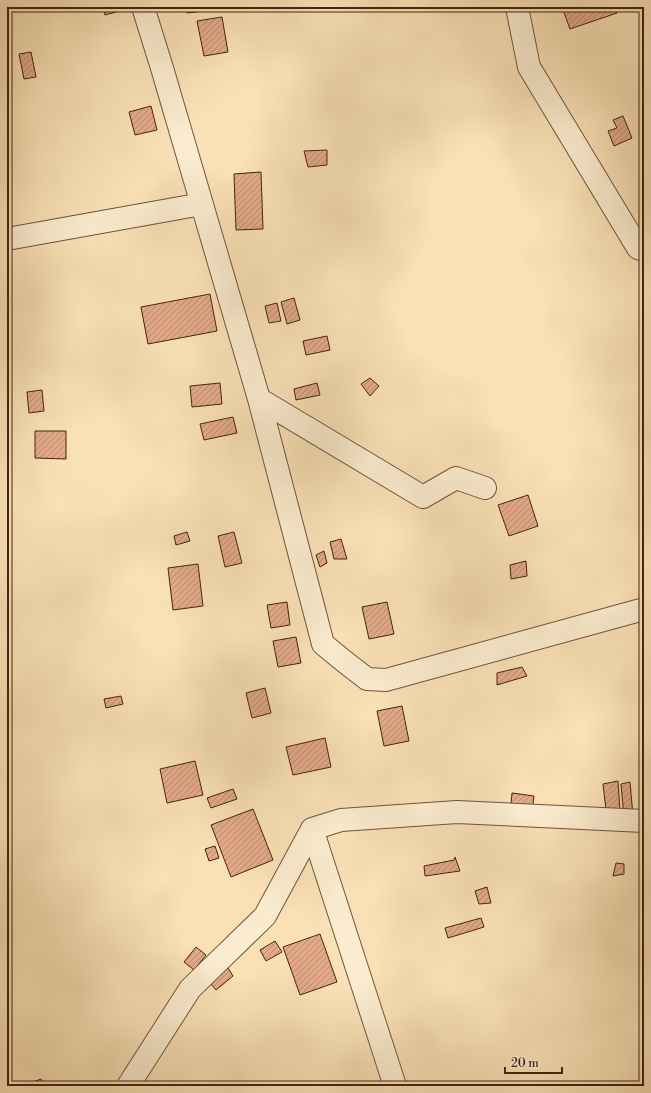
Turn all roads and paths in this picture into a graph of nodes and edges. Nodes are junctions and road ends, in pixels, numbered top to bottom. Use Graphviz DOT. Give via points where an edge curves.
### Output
graph roads {
  1 [pos="143,7"];
  2 [pos="517,7"];
  3 [pos="202,204"];
  4 [pos="7,239"];
  5 [pos="644,250"];
  6 [pos="259,399"];
  7 [pos="485,488"];
  8 [pos="644,609"];
  9 [pos="644,821"];
  10 [pos="312,828"];
  11 [pos="128,1086"];
  12 [pos="395,1086"];
  1 -- 3 [label="street"];
  2 -- 5 [label="street" via="530,67 638,248"];
  3 -- 4 [label="street"];
  3 -- 6 [label="street"];
  6 -- 7 [label="street" via="422,497 456,478"];
  6 -- 8 [label="street" via="324,644 367,679 386,680"];
  9 -- 10 [label="street" via="457,812 341,820"];
  10 -- 11 [label="street" via="265,916 190,989"];
  10 -- 12 [label="street"];
}
